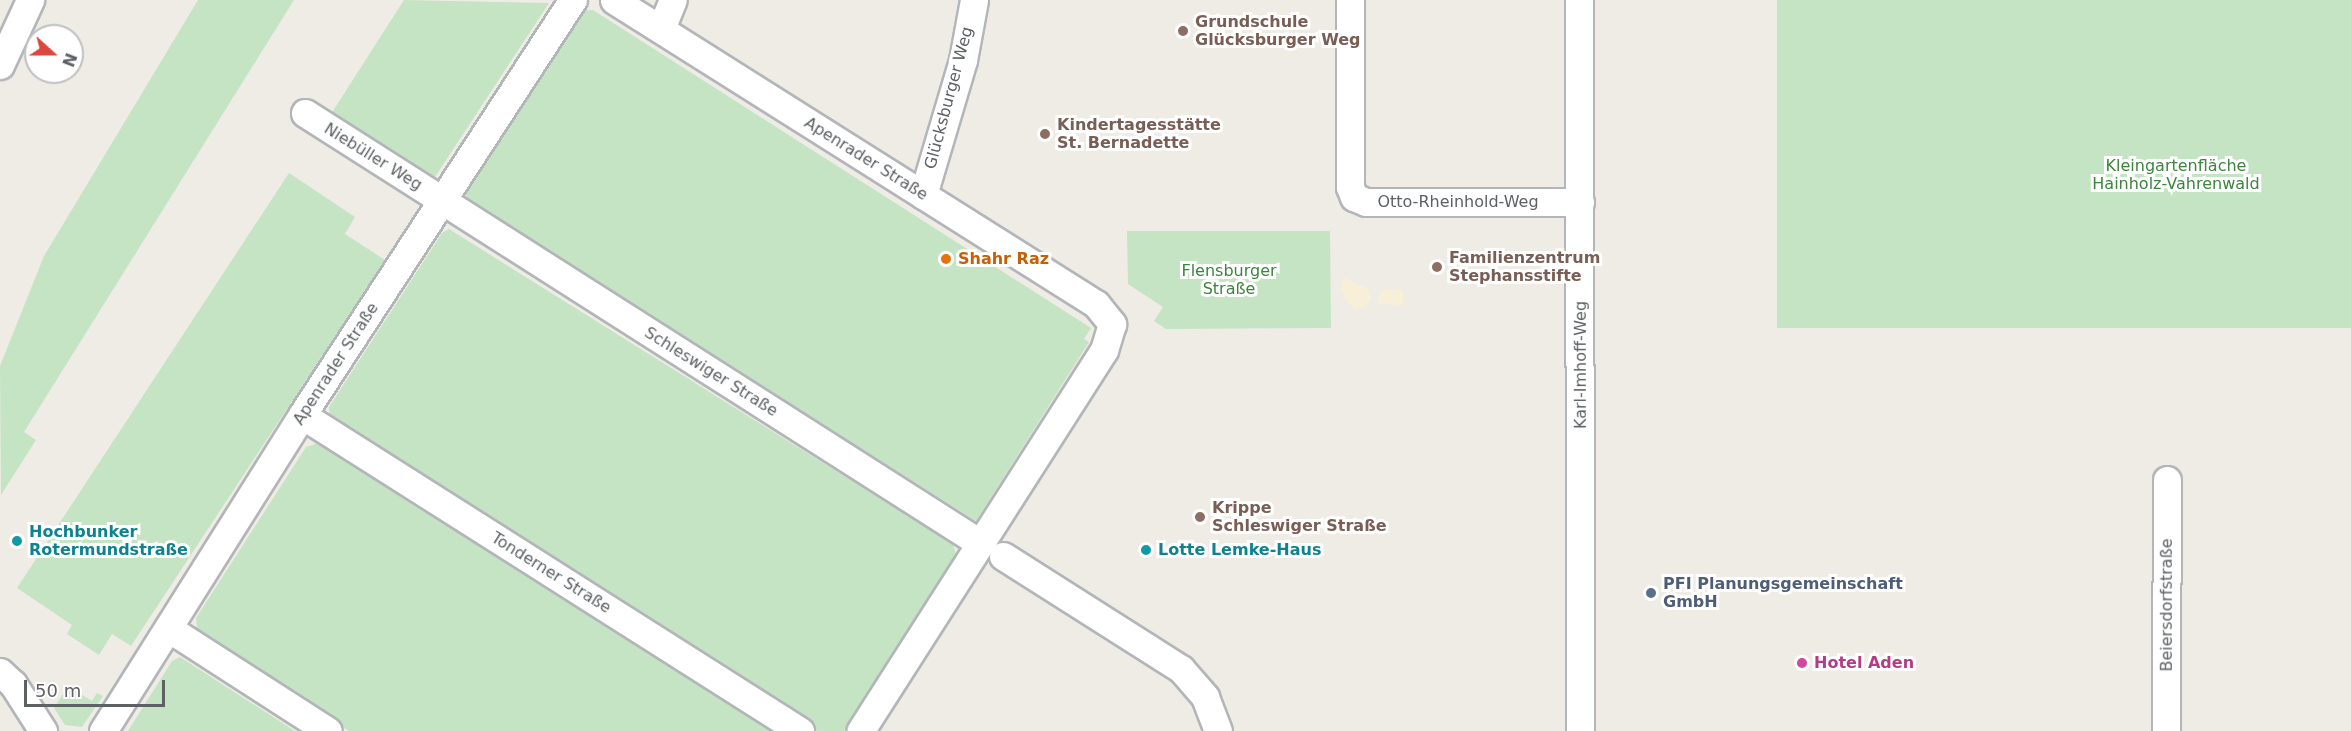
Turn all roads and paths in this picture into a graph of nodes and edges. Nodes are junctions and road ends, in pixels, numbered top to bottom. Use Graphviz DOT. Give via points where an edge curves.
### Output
graph roads {
  1 [pos="30,0"];
  2 [pos="573,0"];
  3 [pos="615,0"];
  4 [pos="673,0"];
  5 [pos="974,0"];
  6 [pos="1350,0"];
  7 [pos="1578,0"];
  8 [pos="661,29"];
  9 [pos="0,65"];
  10 [pos="305,113"];
  11 [pos="923,195"];
  12 [pos="442,201"];
  13 [pos="1580,201"];
  14 [pos="302,415"];
  15 [pos="2167,480"];
  16 [pos="992,550"];
  17 [pos="168,628"];
  18 [pos="0,672"];
  19 [pos="43,731"];
  20 [pos="103,731"];
  21 [pos="328,731"];
  22 [pos="800,731"];
  23 [pos="860,731"];
  24 [pos="1218,731"];
  25 [pos="1580,731"];
  26 [pos="2166,731"];
  1 -- 9 [label="street"];
  2 -- 12 [label="street, Apenrader Straße"];
  3 -- 8 [label="street, Apenrader Straße"];
  4 -- 8 [label="street"];
  5 -- 11 [label="street, Glücksburger Weg" via="963,60"];
  6 -- 13 [label="street, Otto-Rheinhold-Weg" via="1350,187 1354,197 1366,202"];
  7 -- 13 [label="street, Karl-Imhoff-Weg"];
  8 -- 11 [label="street, Apenrader Straße"];
  10 -- 12 [label="street, Niebüller Weg"];
  11 -- 16 [label="street, Apenrader Straße" via="1096,304 1112,324 1104,350"];
  12 -- 14 [label="street, Apenrader Straße"];
  12 -- 16 [label="street, Schleswiger Straße"];
  13 -- 25 [label="street, Karl-Imhoff-Weg"];
  14 -- 17 [label="street, Apenrader Straße"];
  14 -- 22 [label="street, Tonderner Straße"];
  15 -- 26 [label="street, Beiersdorfstraße"];
  16 -- 23 [label="street"];
  16 -- 24 [label="street, Schleswiger Straße" via="1181,669 1205,697"];
  17 -- 20 [label="street, Apenrader Straße"];
  17 -- 21 [label="street"];
  18 -- 19 [label="street" via="13,684"];
}
